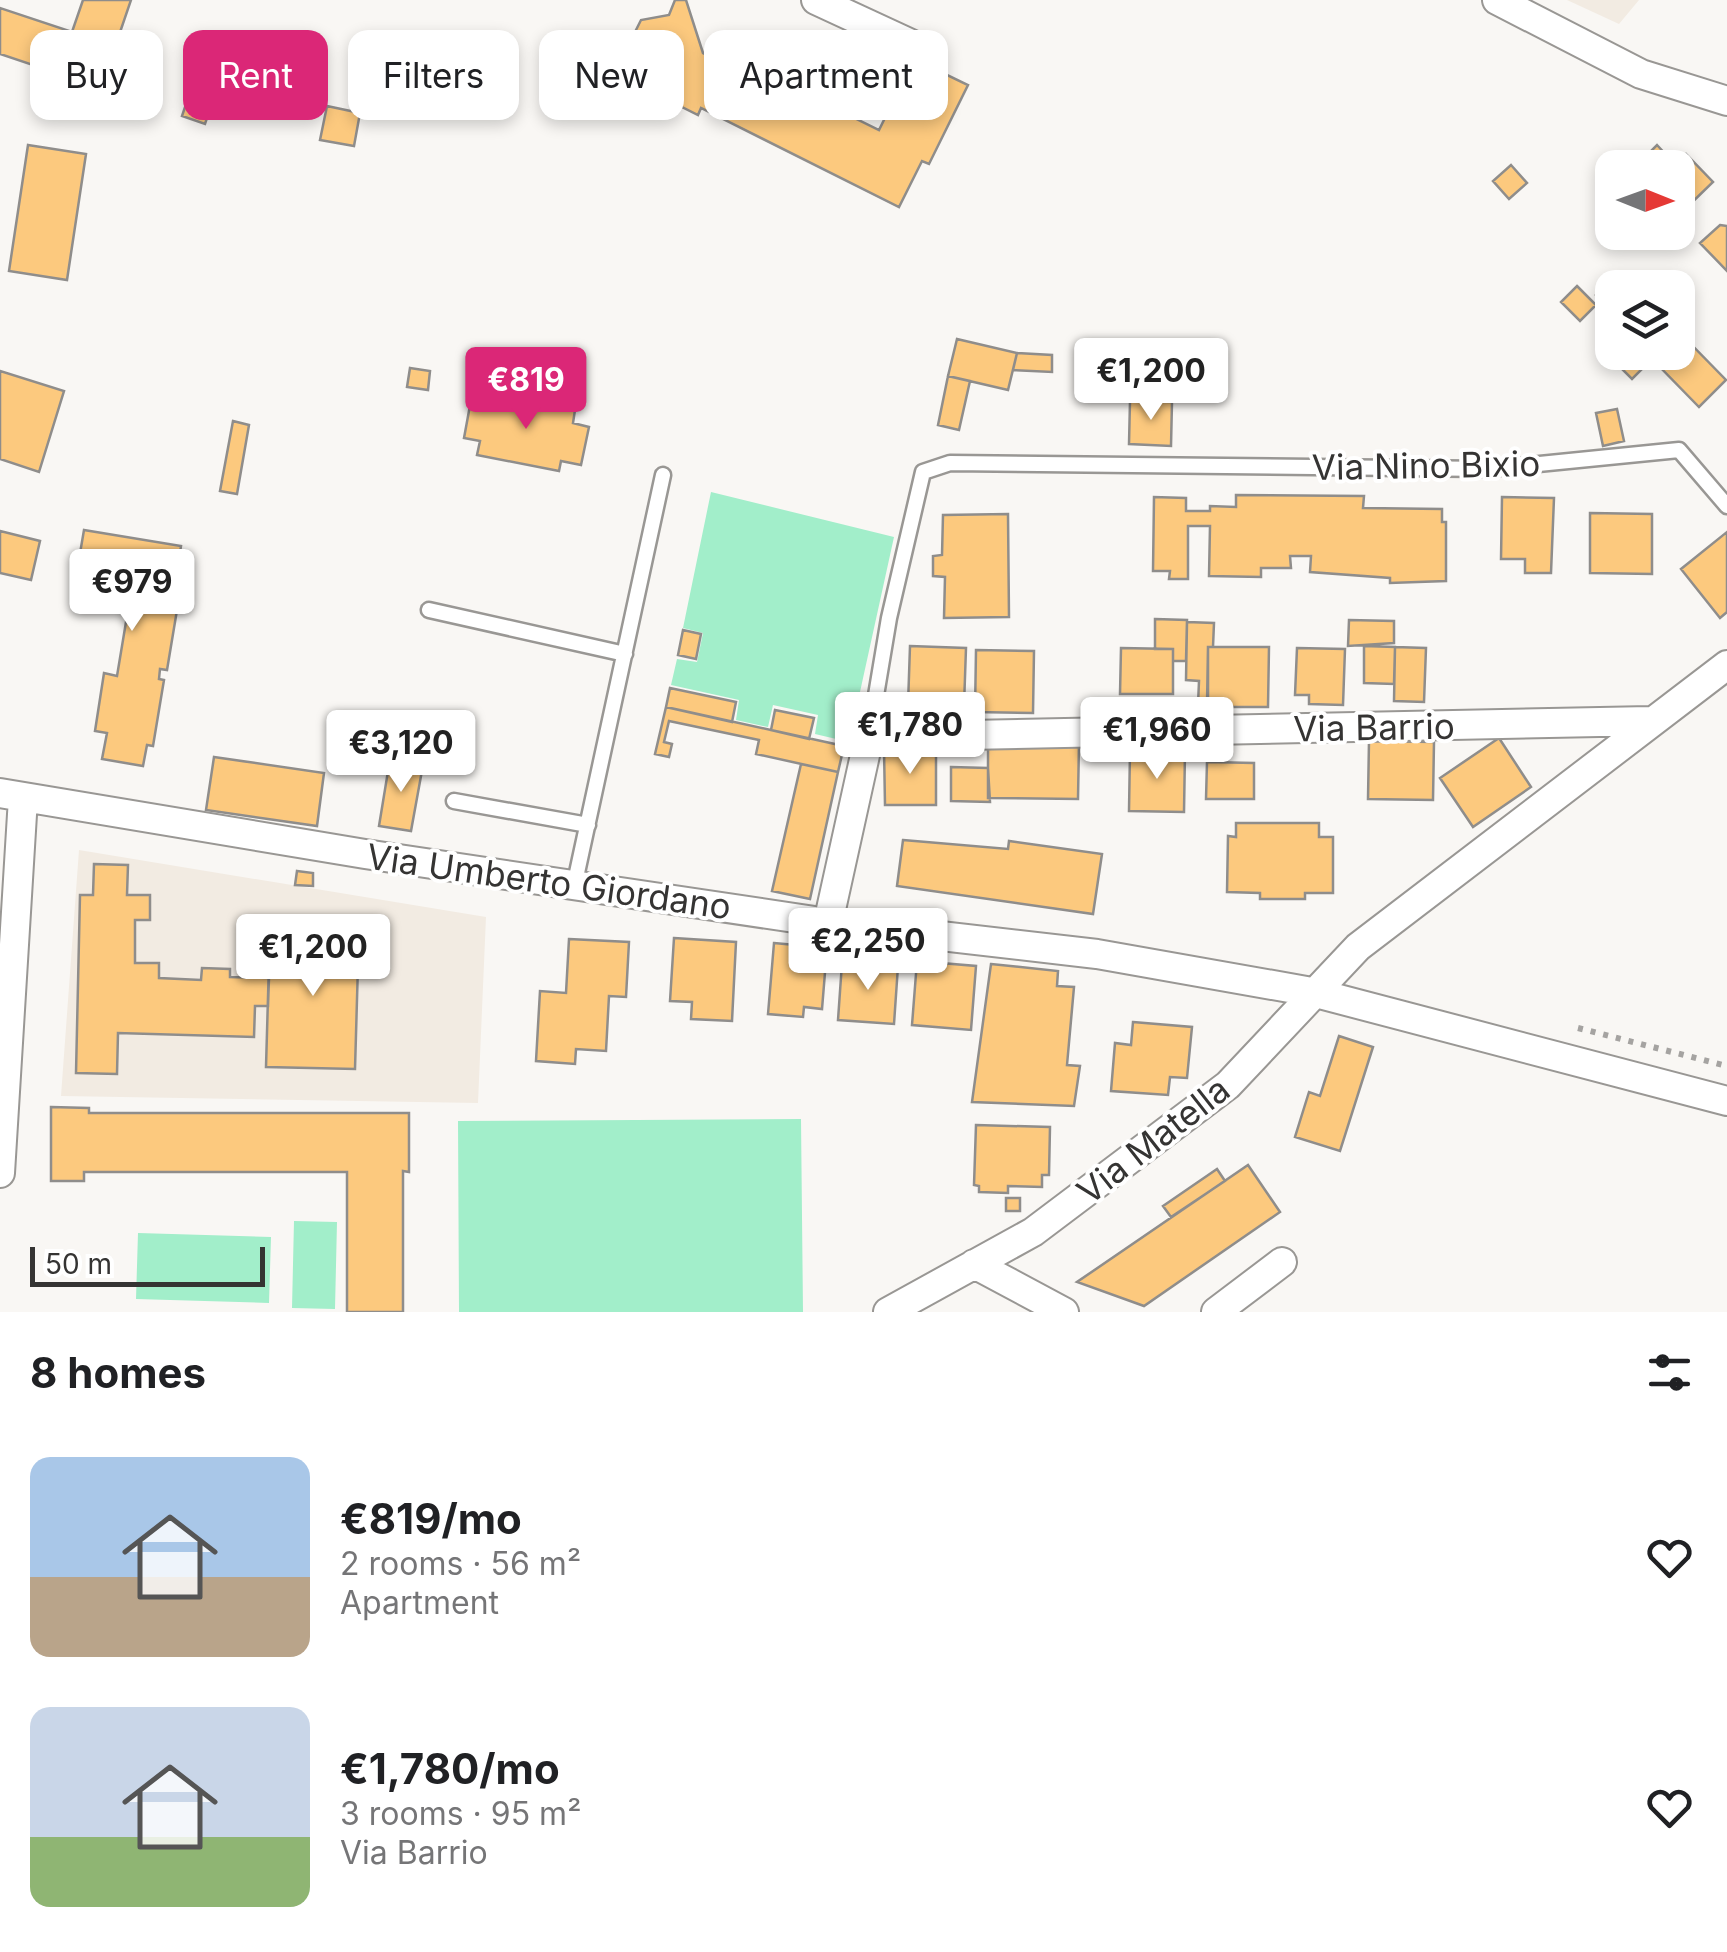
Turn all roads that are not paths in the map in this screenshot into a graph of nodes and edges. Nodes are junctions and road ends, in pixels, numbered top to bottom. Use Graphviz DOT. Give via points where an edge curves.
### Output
graph roads {
  1 [pos="816,0"];
  2 [pos="1496,0"];
  3 [pos="881,30"];
  4 [pos="1727,101"];
  5 [pos="663,475"];
  6 [pos="1727,506"];
  7 [pos="430,610"];
  8 [pos="624,654"];
  9 [pos="1727,666"];
  10 [pos="1650,721"];
  11 [pos="869,737"];
  12 [pos="12,795"];
  13 [pos="454,801"];
  14 [pos="588,825"];
  15 [pos="575,882"];
  16 [pos="828,923"];
  17 [pos="1312,992"];
  18 [pos="1727,1101"];
  19 [pos="0,1173"];
  20 [pos="1282,1262"];
  21 [pos="974,1264"];
  22 [pos="888,1312"];
  23 [pos="1064,1312"];
  24 [pos="1216,1312"];
  1 -- 3 [label="street"];
  2 -- 4 [label="street" via="1641,74"];
  5 -- 8 [label="lane"];
  6 -- 11 [label="lane, Via Nino Bixio" via="1679,450 1489,469 950,463 923,472 888,618"];
  7 -- 8 [label="lane"];
  8 -- 14 [label="lane"];
  9 -- 10 [label="street"];
  10 -- 11 [label="street, Via Barrio"];
  10 -- 17 [label="street" via="1358,947"];
  11 -- 16 [label="street"];
  12 -- 15 [label="street, Via Umberto Giordano"];
  12 -- 19 [label="street"];
  13 -- 14 [label="lane"];
  14 -- 15 [label="lane"];
  15 -- 16 [label="street, Via Umberto Giordano"];
  16 -- 17 [label="street, Via Umberto Giordano" via="1097,954"];
  17 -- 18 [label="street, Via Umberto Giordano"];
  17 -- 21 [label="street, Via Matella" via="1228,1085 1033,1232"];
  20 -- 24 [label="street"];
  21 -- 22 [label="street, Via Matella"];
  21 -- 23 [label="street"];
}
